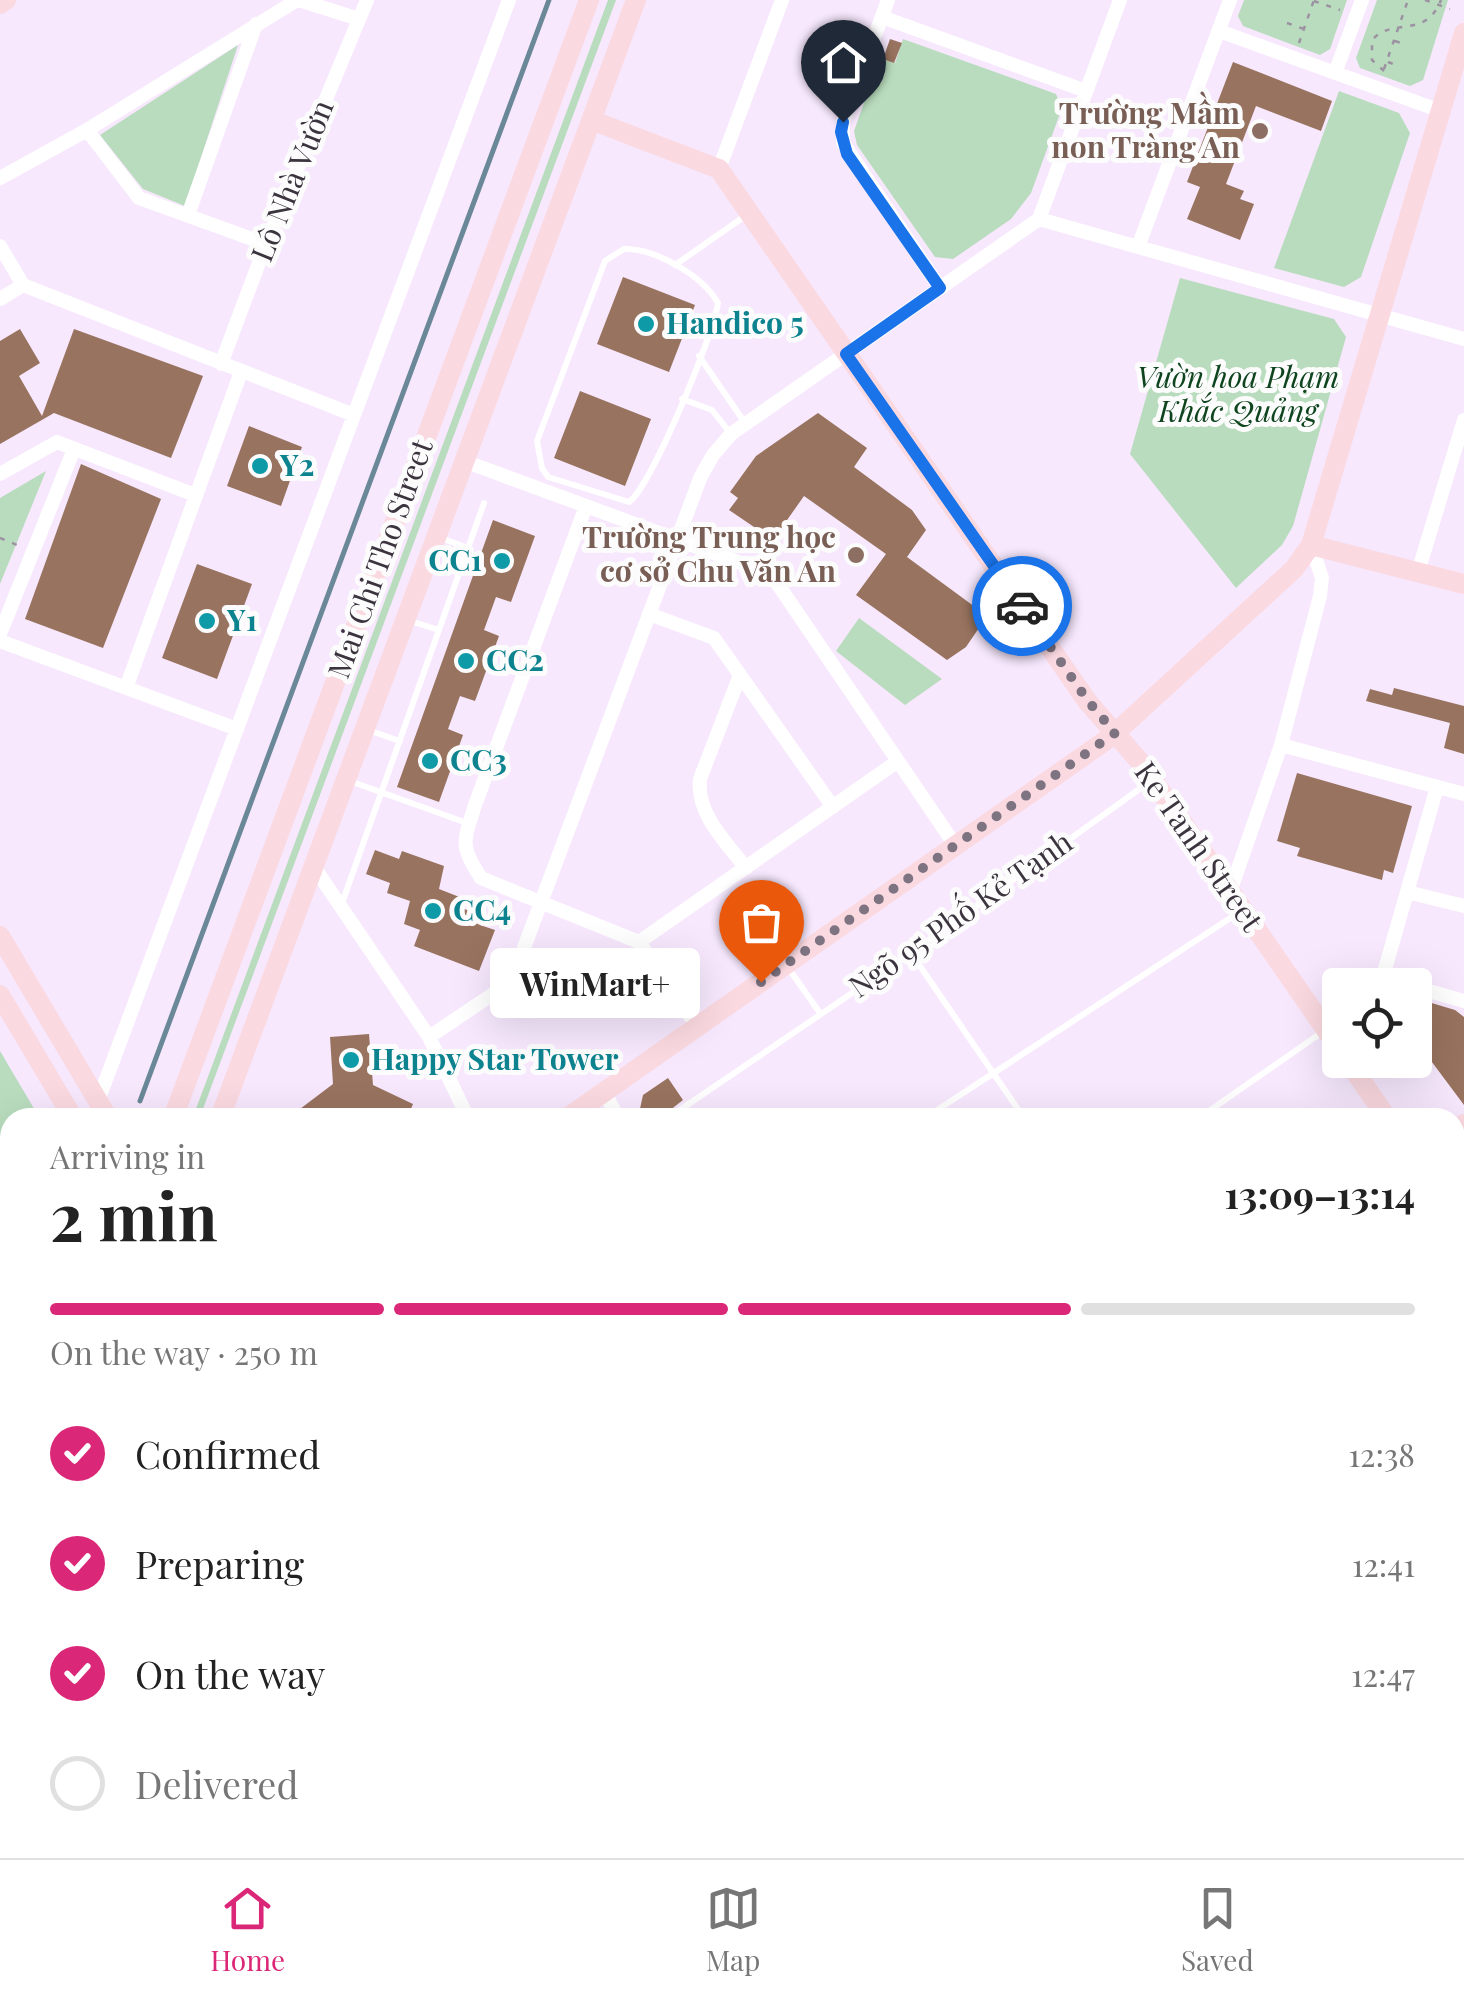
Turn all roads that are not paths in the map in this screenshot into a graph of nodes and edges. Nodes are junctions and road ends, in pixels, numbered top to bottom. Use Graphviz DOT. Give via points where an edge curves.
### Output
graph roads {
  1 [pos="298,0"];
  2 [pos="367,0"];
  3 [pos="509,0"];
  4 [pos="588,0"];
  5 [pos="636,0"];
  6 [pos="782,0"];
  7 [pos="888,0"];
  8 [pos="1120,0"];
  9 [pos="1230,0"];
  10 [pos="1362,0"];
  11 [pos="882,17"];
  12 [pos="359,20"];
  13 [pos="257,24"];
  14 [pos="1219,31"];
  15 [pos="1464,33"];
  16 [pos="1335,73"];
  17 [pos="1086,90"];
  18 [pos="1441,111"];
  19 [pos="591,120"];
  20 [pos="87,130"];
  21 [pos="719,169"];
  22 [pos="0,178"];
  23 [pos="749,213"];
  24 [pos="188,215"];
  25 [pos="1039,218"];
  26 [pos="266,244"];
  27 [pos="0,246"];
  28 [pos="1138,247"];
  29 [pos="675,265"];
  30 [pos="24,285"];
  31 [pos="940,288"];
  32 [pos="0,300"];
  33 [pos="1380,315"];
  34 [pos="1464,339"];
  35 [pos="846,354"];
  36 [pos="699,356"];
  37 [pos="221,364"];
  38 [pos="241,372"];
  39 [pos="682,399"];
  40 [pos="354,416"];
  41 [pos="1464,420"];
  42 [pos="746,424"];
  43 [pos="731,434"];
  44 [pos="74,449"];
  45 [pos="464,462"];
  46 [pos="1458,464"];
  47 [pos="0,474"];
  48 [pos="195,496"];
  49 [pos="484,503"];
  50 [pos="586,506"];
  51 [pos="436,536"];
  52 [pos="677,540"];
  53 [pos="1311,545"];
  54 [pos="468,548"];
  55 [pos="1418,572"];
  56 [pos="1464,584"];
  57 [pos="649,614"];
  58 [pos="405,620"];
  59 [pos="439,630"];
  60 [pos="0,638"];
  61 [pos="740,674"];
  62 [pos="126,688"];
  63 [pos="237,729"];
  64 [pos="365,729"];
  65 [pos="1115,733"];
  66 [pos="400,741"];
  67 [pos="1281,745"];
  68 [pos="898,761"];
  69 [pos="346,779"];
  70 [pos="1153,780"];
  71 [pos="1437,787"];
  72 [pos="382,792"];
  73 [pos="1464,794"];
  74 [pos="833,807"];
  75 [pos="470,824"];
  76 [pos="955,846"];
  77 [pos="314,866"];
  78 [pos="746,868"];
  79 [pos="1407,892"];
  80 [pos="542,900"];
  81 [pos="1237,901"];
  82 [pos="341,906"];
  83 [pos="1464,906"];
  84 [pos="0,936"];
  85 [pos="640,942"];
  86 [pos="911,953"];
  87 [pos="785,964"];
  88 [pos="1385,968"];
  89 [pos="1432,992"];
  90 [pos="0,995"];
  91 [pos="1464,1001"];
  92 [pos="1322,1011"];
  93 [pos="820,1013"];
  94 [pos="697,1026"];
  95 [pos="1322,1033"];
  96 [pos="429,1037"];
  97 [pos="993,1073"];
  98 [pos="1359,1078"];
  99 [pos="604,1091"];
  100 [pos="67,1108"];
  101 [pos="97,1108"];
  102 [pos="100,1108"];
  103 [pos="177,1108"];
  104 [pos="224,1108"];
  105 [pos="463,1108"];
  106 [pos="580,1108"];
  107 [pos="613,1108"];
  108 [pos="682,1108"];
  109 [pos="940,1108"];
  110 [pos="1017,1108"];
  111 [pos="1213,1108"];
  112 [pos="1380,1108"];
  1 -- 12 [label="street"];
  1 -- 13 [label="street"];
  2 -- 12 [label="street, Lô Nhà Vườn"];
  3 -- 40 [label="street"];
  4 -- 103 [label="street, Mai Chi Tho Street"];
  5 -- 19 [label="street, Mai Chi Tho Street"];
  6 -- 21 [label="street"];
  7 -- 11 [label="street"];
  8 -- 17 [label="street"];
  9 -- 14 [label="street"];
  10 -- 16 [label="street"];
  11 -- 17 [label="street"];
  11 -- 31 [label="street" via="843,122 842,144"];
  12 -- 26 [label="street, Lô Nhà Vườn"];
  13 -- 20 [label="street"];
  13 -- 24 [label="street"];
  14 -- 16 [label="street"];
  14 -- 28 [label="street"];
  15 -- 18 [label="street"];
  16 -- 18 [label="street"];
  17 -- 25 [label="street"];
  18 -- 33 [label="street"];
  19 -- 21 [label="street"];
  19 -- 45 [label="street, Mai Chi Tho Street"];
  20 -- 22 [label="street"];
  20 -- 24 [label="street" via="139,198"];
  21 -- 23 [label="street, Ke Tanh Street"];
  23 -- 29 [label="lane"];
  23 -- 35 [label="street, Ke Tanh Street"];
  24 -- 26 [label="street"];
  25 -- 28 [label="street"];
  25 -- 31 [label="street"];
  26 -- 37 [label="street, Lô Nhà Vườn"];
  27 -- 30 [label="street"];
  28 -- 33 [label="street"];
  29 -- 36 [label="lane" via="718,303"];
  29 -- 39 [label="lane" via="634,248 605,261 538,437 543,470 558,482 631,502"];
  30 -- 32 [label="street"];
  30 -- 37 [label="street"];
  31 -- 35 [label="street"];
  33 -- 34 [label="street"];
  33 -- 53 [label="street"];
  35 -- 42 [label="street"];
  35 -- 65 [label="street, Ke Tanh Street"];
  36 -- 39 [label="lane"];
  36 -- 42 [label="lane"];
  37 -- 38 [label="street"];
  38 -- 40 [label="street"];
  38 -- 48 [label="street"];
  39 -- 43 [label="lane" via="712,410"];
  40 -- 63 [label="street"];
  41 -- 46 [label="street"];
  42 -- 43 [label="street"];
  43 -- 52 [label="street" via="705,468"];
  44 -- 47 [label="street" via="57,442"];
  44 -- 48 [label="street"];
  44 -- 60 [label="street"];
  45 -- 50 [label="street"];
  45 -- 51 [label="street, Mai Chi Tho Street"];
  46 -- 55 [label="street"];
  48 -- 62 [label="street"];
  49 -- 54 [label="lane"];
  50 -- 52 [label="street"];
  50 -- 75 [label="street"];
  51 -- 54 [label="lane"];
  51 -- 58 [label="street, Mai Chi Tho Street"];
  52 -- 57 [label="street"];
  52 -- 68 [label="street" via="775,580"];
  53 -- 55 [label="street"];
  53 -- 65 [label="street" via="1294,570"];
  53 -- 67 [label="street" via="1322,578 1320,596"];
  54 -- 59 [label="lane"];
  55 -- 56 [label="street"];
  57 -- 61 [label="street" via="714,638"];
  57 -- 80 [label="street"];
  58 -- 59 [label="lane"];
  58 -- 64 [label="street, Mai Chi Tho Street"];
  59 -- 66 [label="lane"];
  60 -- 62 [label="street"];
  61 -- 74 [label="street"];
  61 -- 78 [label="street" via="698,793"];
  62 -- 63 [label="street"];
  63 -- 102 [label="street"];
  64 -- 66 [label="lane"];
  64 -- 69 [label="street, Mai Chi Tho Street"];
  65 -- 70 [label="street, Ke Tanh Street"];
  65 -- 76 [label="street"];
  66 -- 72 [label="lane"];
  67 -- 71 [label="street"];
  67 -- 81 [label="street"];
  68 -- 74 [label="street"];
  68 -- 76 [label="street"];
  69 -- 72 [label="lane"];
  69 -- 77 [label="street, Mai Chi Tho Street"];
  70 -- 81 [label="street, Ke Tanh Street"];
  70 -- 86 [label="lane, Ngõ 95 Phố Kẻ Tạnh"];
  71 -- 73 [label="street"];
  71 -- 79 [label="street"];
  72 -- 75 [label="lane"];
  72 -- 82 [label="lane"];
  74 -- 78 [label="street"];
  75 -- 80 [label="street" via="466,855 482,878"];
  76 -- 87 [label="street"];
  77 -- 82 [label="street"];
  77 -- 104 [label="street, Mai Chi Tho Street"];
  78 -- 85 [label="street"];
  79 -- 83 [label="street"];
  79 -- 88 [label="street"];
  80 -- 85 [label="street"];
  80 -- 96 [label="street" via="510,977"];
  81 -- 92 [label="street, Ke Tanh Street"];
  81 -- 97 [label="lane"];
  82 -- 96 [label="street"];
  84 -- 101 [label="street"];
  85 -- 94 [label="street"];
  86 -- 93 [label="lane, Ngõ 95 Phố Kẻ Tạnh"];
  86 -- 97 [label="lane"];
  87 -- 93 [label="lane"];
  87 -- 94 [label="street"];
  89 -- 91 [label="street"];
  90 -- 100 [label="street"];
  93 -- 108 [label="lane, Ngõ 95 Phố Kẻ Tạnh"];
  94 -- 99 [label="street"];
  95 -- 111 [label="lane"];
  96 -- 105 [label="street"];
  97 -- 109 [label="lane"];
  97 -- 110 [label="lane"];
  98 -- 112 [label="street"];
  99 -- 106 [label="street"];
  99 -- 107 [label="street"];
}
